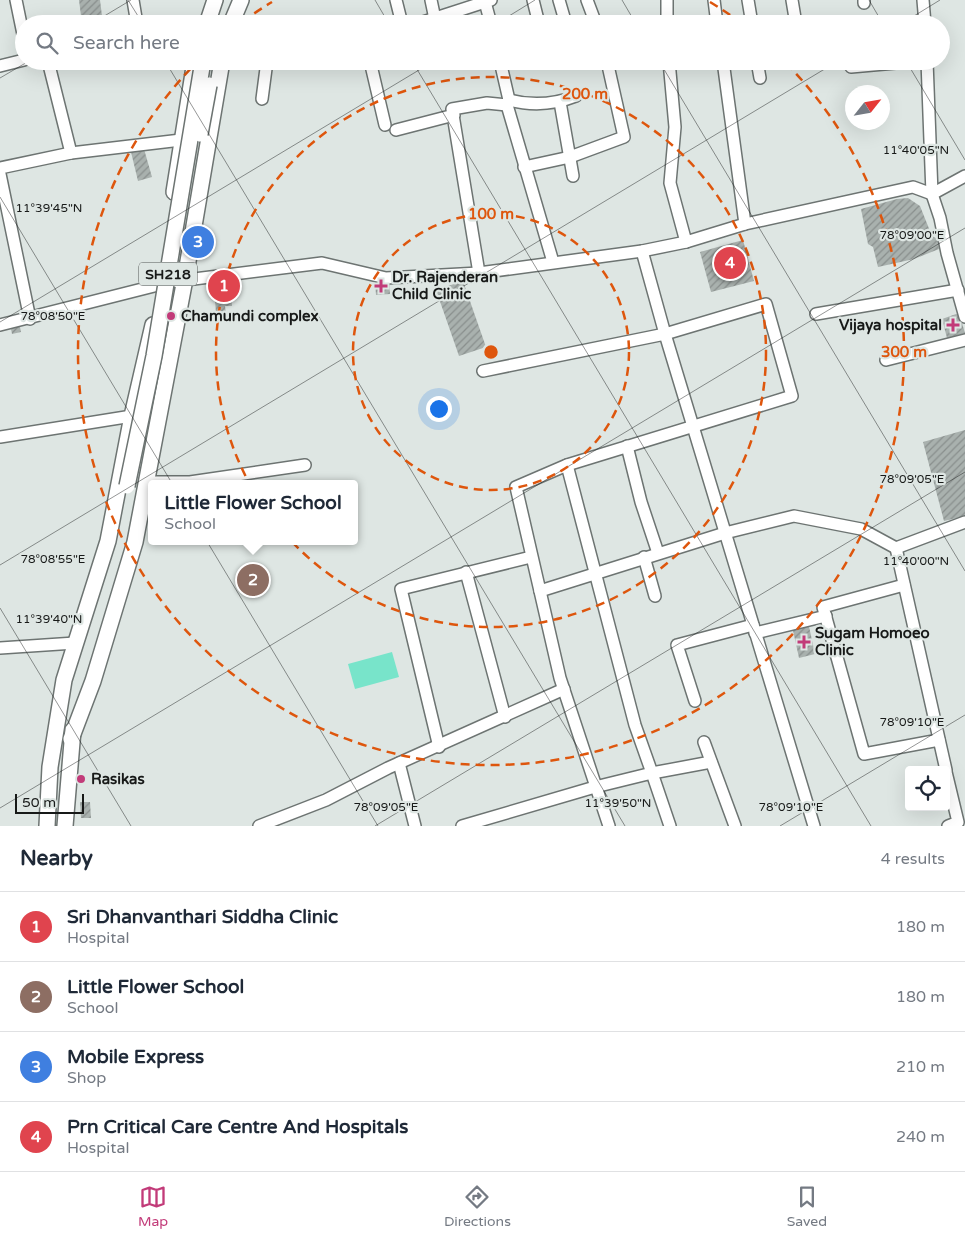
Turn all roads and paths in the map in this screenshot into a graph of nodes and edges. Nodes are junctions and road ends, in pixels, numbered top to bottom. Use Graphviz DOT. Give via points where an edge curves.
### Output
graph roads {
  1 [pos="16,0"];
  2 [pos="133,0"];
  3 [pos="215,0"];
  4 [pos="223,0"];
  5 [pos="232,0"];
  6 [pos="241,0"];
  7 [pos="396,0"];
  8 [pos="431,0"];
  9 [pos="533,0"];
  10 [pos="559,0"];
  11 [pos="587,0"];
  12 [pos="667,0"];
  13 [pos="714,0"];
  14 [pos="748,0"];
  15 [pos="792,0"];
  16 [pos="924,0"];
  17 [pos="488,1"];
  18 [pos="19,15"];
  19 [pos="136,15"];
  20 [pos="209,15"];
  21 [pos="217,15"];
  22 [pos="226,15"];
  23 [pos="235,15"];
  24 [pos="400,15"];
  25 [pos="434,15"];
  26 [pos="447,15"];
  27 [pos="489,15"];
  28 [pos="537,15"];
  29 [pos="563,15"];
  30 [pos="593,15"];
  31 [pos="667,15"];
  32 [pos="716,15"];
  33 [pos="750,15"];
  34 [pos="794,15"];
  35 [pos="925,15"];
  36 [pos="15,62"];
  37 [pos="0,66"];
  38 [pos="50,70"];
  39 [pos="193,70"];
  40 [pos="202,70"];
  41 [pos="211,70"];
  42 [pos="220,70"];
  43 [pos="266,70"];
  44 [pos="372,70"];
  45 [pos="502,70"];
  46 [pos="609,70"];
  47 [pos="670,70"];
  48 [pos="724,70"];
  49 [pos="759,70"];
  50 [pos="927,70"];
  51 [pos="760,78"];
  52 [pos="576,96"];
  53 [pos="262,99"];
  54 [pos="508,102"];
  55 [pos="560,102"];
  56 [pos="454,115"];
  57 [pos="385,125"];
  58 [pos="396,130"];
  59 [pos="181,140"];
  60 [pos="71,153"];
  61 [pos="570,157"];
  62 [pos="0,168"];
  63 [pos="524,168"];
  64 [pos="0,174"];
  65 [pos="573,176"];
  66 [pos="965,176"];
  67 [pos="932,194"];
  68 [pos="745,224"];
  69 [pos="686,242"];
  70 [pos="642,251"];
  71 [pos="553,262"];
  72 [pos="480,273"];
  73 [pos="185,279"];
  74 [pos="162,284"];
  75 [pos="958,290"];
  76 [pos="816,314"];
  77 [pos="965,317"];
  78 [pos="30,319"];
  79 [pos="0,325"];
  80 [pos="665,334"];
  81 [pos="965,340"];
  82 [pos="886,360"];
  83 [pos="483,371"];
  84 [pos="132,416"];
  85 [pos="693,426"];
  86 [pos="0,437"];
  87 [pos="627,446"];
  88 [pos="305,465"];
  89 [pos="567,465"];
  90 [pos="204,480"];
  91 [pos="146,482"];
  92 [pos="965,522"];
  93 [pos="725,533"];
  94 [pos="896,548"];
  95 [pos="658,553"];
  96 [pos="531,557"];
  97 [pos="644,557"];
  98 [pos="466,572"];
  99 [pos="596,573"];
  100 [pos="904,586"];
  101 [pos="540,591"];
  102 [pos="656,596"];
  103 [pos="826,616"];
  104 [pos="754,629"];
  105 [pos="75,643"];
  106 [pos="0,648"];
  107 [pos="564,690"];
  108 [pos="695,701"];
  109 [pos="505,717"];
  110 [pos="56,730"];
  111 [pos="71,739"];
  112 [pos="939,740"];
  113 [pos="704,742"];
  114 [pos="438,747"];
  115 [pos="711,762"];
  116 [pos="399,763"];
  117 [pos="945,766"];
  118 [pos="652,773"];
  119 [pos="595,787"];
  120 [pos="950,795"];
  121 [pos="955,825"];
  122 [pos="47,826"];
  123 [pos="65,826"];
  124 [pos="259,826"];
  125 [pos="416,826"];
  126 [pos="462,826"];
  127 [pos="609,826"];
  128 [pos="670,826"];
  129 [pos="735,826"];
  130 [pos="814,826"];
  1 -- 18 [label="street"];
  2 -- 19 [label="street"];
  3 -- 20 [label="main road"];
  4 -- 21 [label="main road"];
  5 -- 22 [label="main road"];
  6 -- 23 [label="main road"];
  7 -- 24 [label="street"];
  8 -- 25 [label="street"];
  9 -- 28 [label="street"];
  10 -- 29 [label="street"];
  11 -- 30 [label="street"];
  12 -- 31 [label="street"];
  13 -- 32 [label="street"];
  14 -- 33 [label="street"];
  15 -- 34 [label="street"];
  16 -- 35 [label="street"];
  17 -- 26 [label="street"];
  17 -- 27 [label="street"];
  36 -- 37 [label="street"];
  38 -- 60 [label="street"];
  39 -- 59 [label="main road"];
  40 -- 110 [label="main road, SH218, bridge" via="154,356 127,486 79,664"];
  41 -- 111 [label="main road, SH218, bridge" via="130,520 88,663"];
  42 -- 73 [label="main road"];
  43 -- 53 [label="street"];
  44 -- 57 [label="street"];
  45 -- 54 [label="street"];
  46 -- 61 [label="street" via="624,137"];
  47 -- 69 [label="street" via="675,127 670,183"];
  48 -- 68 [label="street"];
  49 -- 51 [label="street"];
  50 -- 67 [label="street"];
  52 -- 55 [label="street"];
  54 -- 55 [label="street" via="527,105"];
  54 -- 56 [label="street" via="452,108"];
  54 -- 63 [label="street"];
  55 -- 61 [label="street"];
  56 -- 58 [label="street"];
  56 -- 72 [label="street"];
  59 -- 60 [label="street"];
  59 -- 74 [label="main road"];
  60 -- 62 [label="street"];
  61 -- 63 [label="street"];
  61 -- 65 [label="street"];
  63 -- 71 [label="street"];
  64 -- 78 [label="street"];
  66 -- 67 [label="street"];
  67 -- 68 [label="street" via="913,187"];
  67 -- 75 [label="street"];
  68 -- 69 [label="street"];
  69 -- 70 [label="street"];
  70 -- 71 [label="street"];
  70 -- 80 [label="street"];
  71 -- 72 [label="street"];
  72 -- 73 [label="street" via="386,278 322,263"];
  73 -- 74 [label="street"];
  73 -- 91 [label="main road"];
  74 -- 78 [label="street"];
  74 -- 84 [label="main road"];
  75 -- 76 [label="street"];
  75 -- 77 [label="street"];
  78 -- 79 [label="street"];
  80 -- 83 [label="street"];
  80 -- 85 [label="street"];
  80 -- 85 [label="street" via="766,304 792,396"];
  81 -- 82 [label="street"];
  84 -- 86 [label="street"];
  84 -- 105 [label="main road" via="108,541"];
  85 -- 87 [label="street"];
  85 -- 93 [label="street"];
  87 -- 89 [label="street"];
  87 -- 95 [label="street"];
  88 -- 90 [label="street"];
  89 -- 96 [label="street" via="516,487"];
  89 -- 99 [label="street"];
  91 -- 111 [label="main road" via="135,542 94,681"];
  92 -- 94 [label="street"];
  93 -- 94 [label="street" via="794,516 861,529"];
  93 -- 95 [label="street"];
  93 -- 104 [label="street"];
  94 -- 100 [label="street"];
  95 -- 97 [label="street"];
  96 -- 98 [label="street"];
  96 -- 101 [label="street"];
  97 -- 99 [label="street"];
  97 -- 102 [label="street"];
  98 -- 109 [label="street"];
  98 -- 114 [label="street" via="401,589"];
  99 -- 101 [label="street"];
  99 -- 118 [label="street" via="635,725"];
  100 -- 103 [label="street" via="823,607"];
  100 -- 112 [label="street"];
  101 -- 107 [label="street"];
  103 -- 104 [label="street"];
  103 -- 112 [label="street" via="864,754"];
  104 -- 108 [label="street" via="677,645"];
  104 -- 130 [label="street"];
  105 -- 106 [label="street"];
  105 -- 110 [label="main road" via="64,680"];
  107 -- 109 [label="street"];
  107 -- 119 [label="street"];
  109 -- 114 [label="street"];
  110 -- 122 [label="main road, SH218" via="50,766"];
  111 -- 123 [label="main road, SH218"];
  112 -- 117 [label="street"];
  113 -- 115 [label="street"];
  114 -- 116 [label="street"];
  115 -- 118 [label="street"];
  115 -- 129 [label="street"];
  116 -- 124 [label="street" via="326,800"];
  116 -- 125 [label="street"];
  118 -- 119 [label="street"];
  118 -- 128 [label="street"];
  119 -- 126 [label="street"];
  119 -- 127 [label="street"];
  120 -- 121 [label="street"];
}
